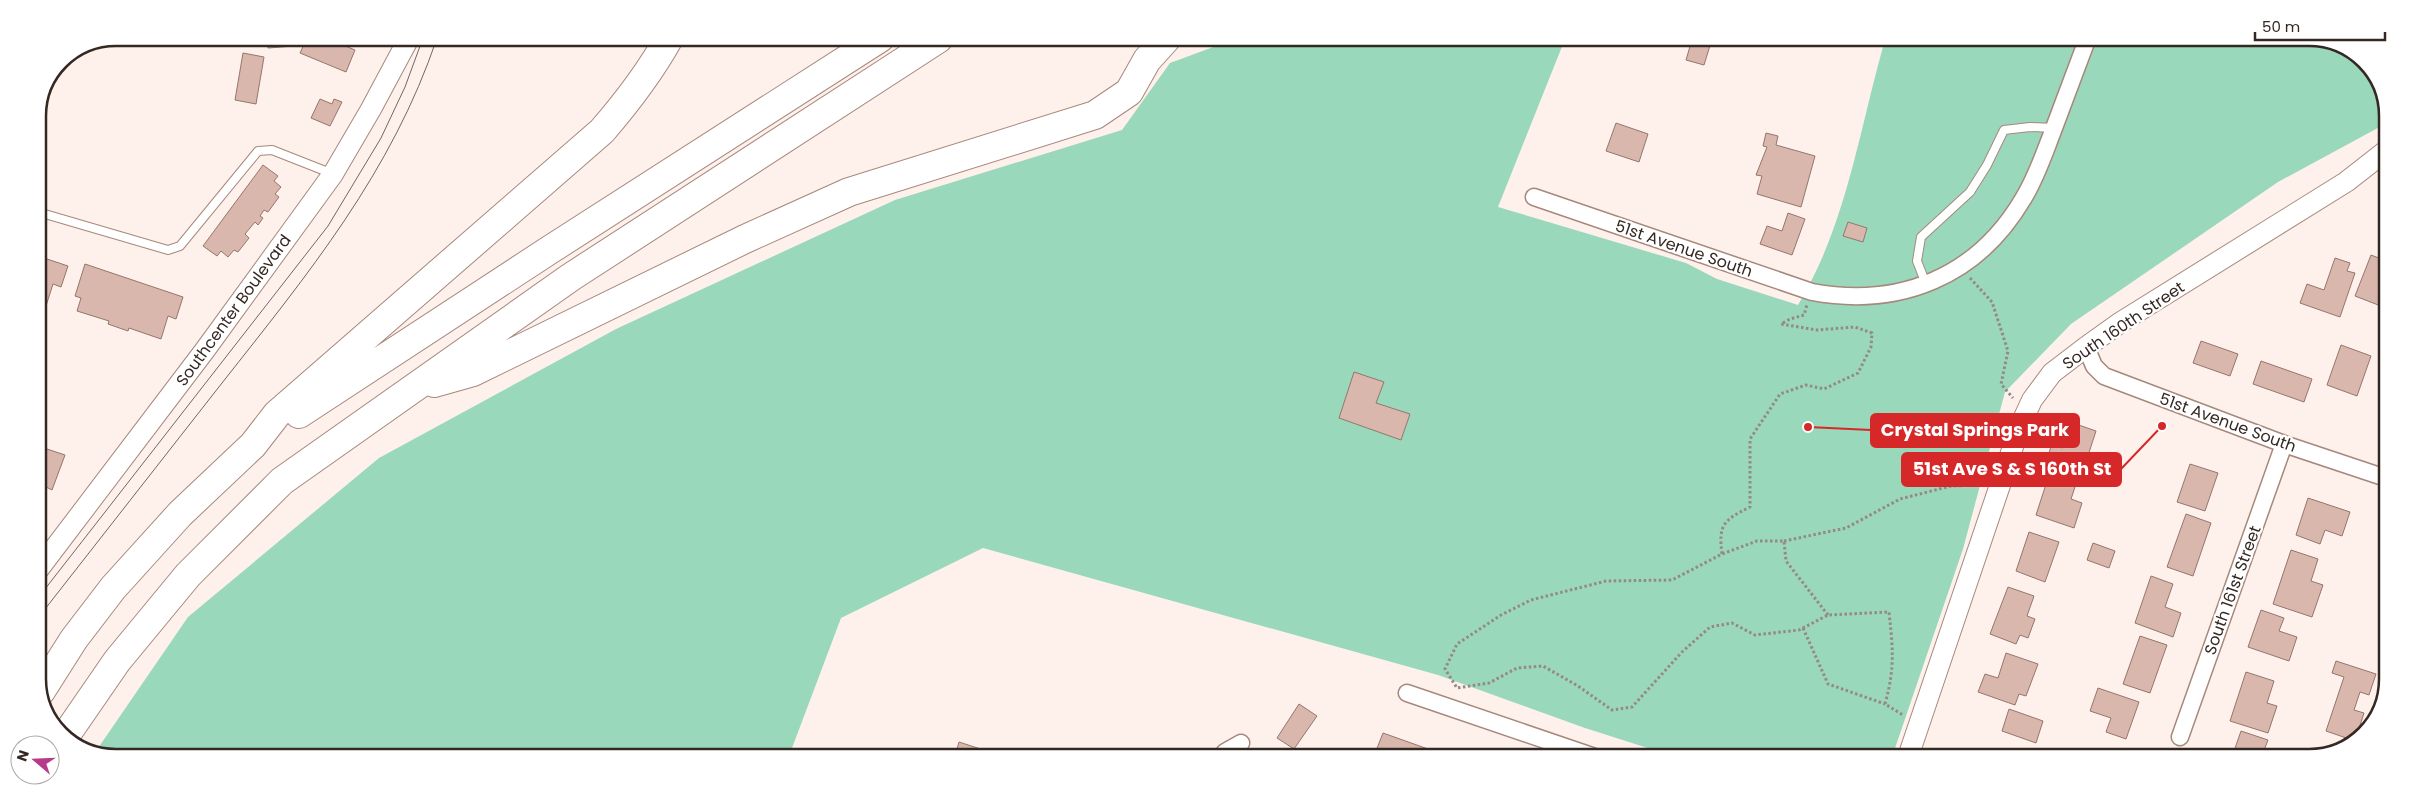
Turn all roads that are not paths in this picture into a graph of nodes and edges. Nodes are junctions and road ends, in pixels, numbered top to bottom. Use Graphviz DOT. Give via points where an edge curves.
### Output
graph roads {
  1 [pos="405,46"];
  2 [pos="664,46"];
  3 [pos="843,46"];
  4 [pos="868,46"];
  5 [pos="926,46"];
  6 [pos="1139,46"];
  7 [pos="1160,46"];
  8 [pos="2086,46"];
  9 [pos="1129,92"];
  10 [pos="2054,128"];
  11 [pos="2379,156"];
  12 [pos="332,174"];
  13 [pos="1534,197"];
  14 [pos="46,214"];
  15 [pos="548,251"];
  16 [pos="1926,284"];
  17 [pos="2086,347"];
  18 [pos="416,388"];
  19 [pos="2284,444"];
  20 [pos="252,445"];
  21 [pos="2379,476"];
  22 [pos="46,559"];
  23 [pos="46,683"];
  24 [pos="1407,693"];
  25 [pos="69,730"];
  26 [pos="2180,737"];
  27 [pos="1241,743"];
  28 [pos="1230,749"];
  29 [pos="1572,749"];
  30 [pos="1911,749"];
  1 -- 12 [label="street, Southcenter Boulevard"];
  2 -- 20 [label="highway" via="630,98 602,130 277,414"];
  3 -- 15 [label="highway"];
  4 -- 15 [label="highway"];
  5 -- 18 [label="highway" via="571,278"];
  6 -- 9 [label="highway"];
  7 -- 9 [label="highway" via="1147,60"];
  8 -- 10 [label="street, 51st Avenue South"];
  9 -- 18 [label="highway" via="1094,115 849,192 473,372"];
  10 -- 16 [label="street, 51st Avenue South" via="2019,206 2002,229 1982,250 1960,266"];
  10 -- 16 [label="lane" via="2004,130 1970,192 1921,237 1917,261"];
  11 -- 17 [label="street, South 160th Street" via="2346,182"];
  12 -- 14 [label="lane" via="272,150 258,151 180,246 168,250"];
  12 -- 22 [label="street, Southcenter Boulevard" via="205,350"];
  13 -- 16 [label="street, 51st Avenue South" via="1812,292 1835,296 1880,296"];
  15 -- 20 [label="highway"];
  17 -- 19 [label="street, 51st Avenue South" via="2094,366 2104,376"];
  17 -- 30 [label="street, South 160th Street" via="2052,373 2027,408"];
  18 -- 25 [label="highway" via="282,481 188,575 117,662"];
  19 -- 21 [label="street, 51st Avenue South"];
  19 -- 26 [label="street, South 161st Street"];
  20 -- 23 [label="highway" via="180,514 112,588"];
  24 -- 29 [label="street"];
  27 -- 28 [label="street"];
}
